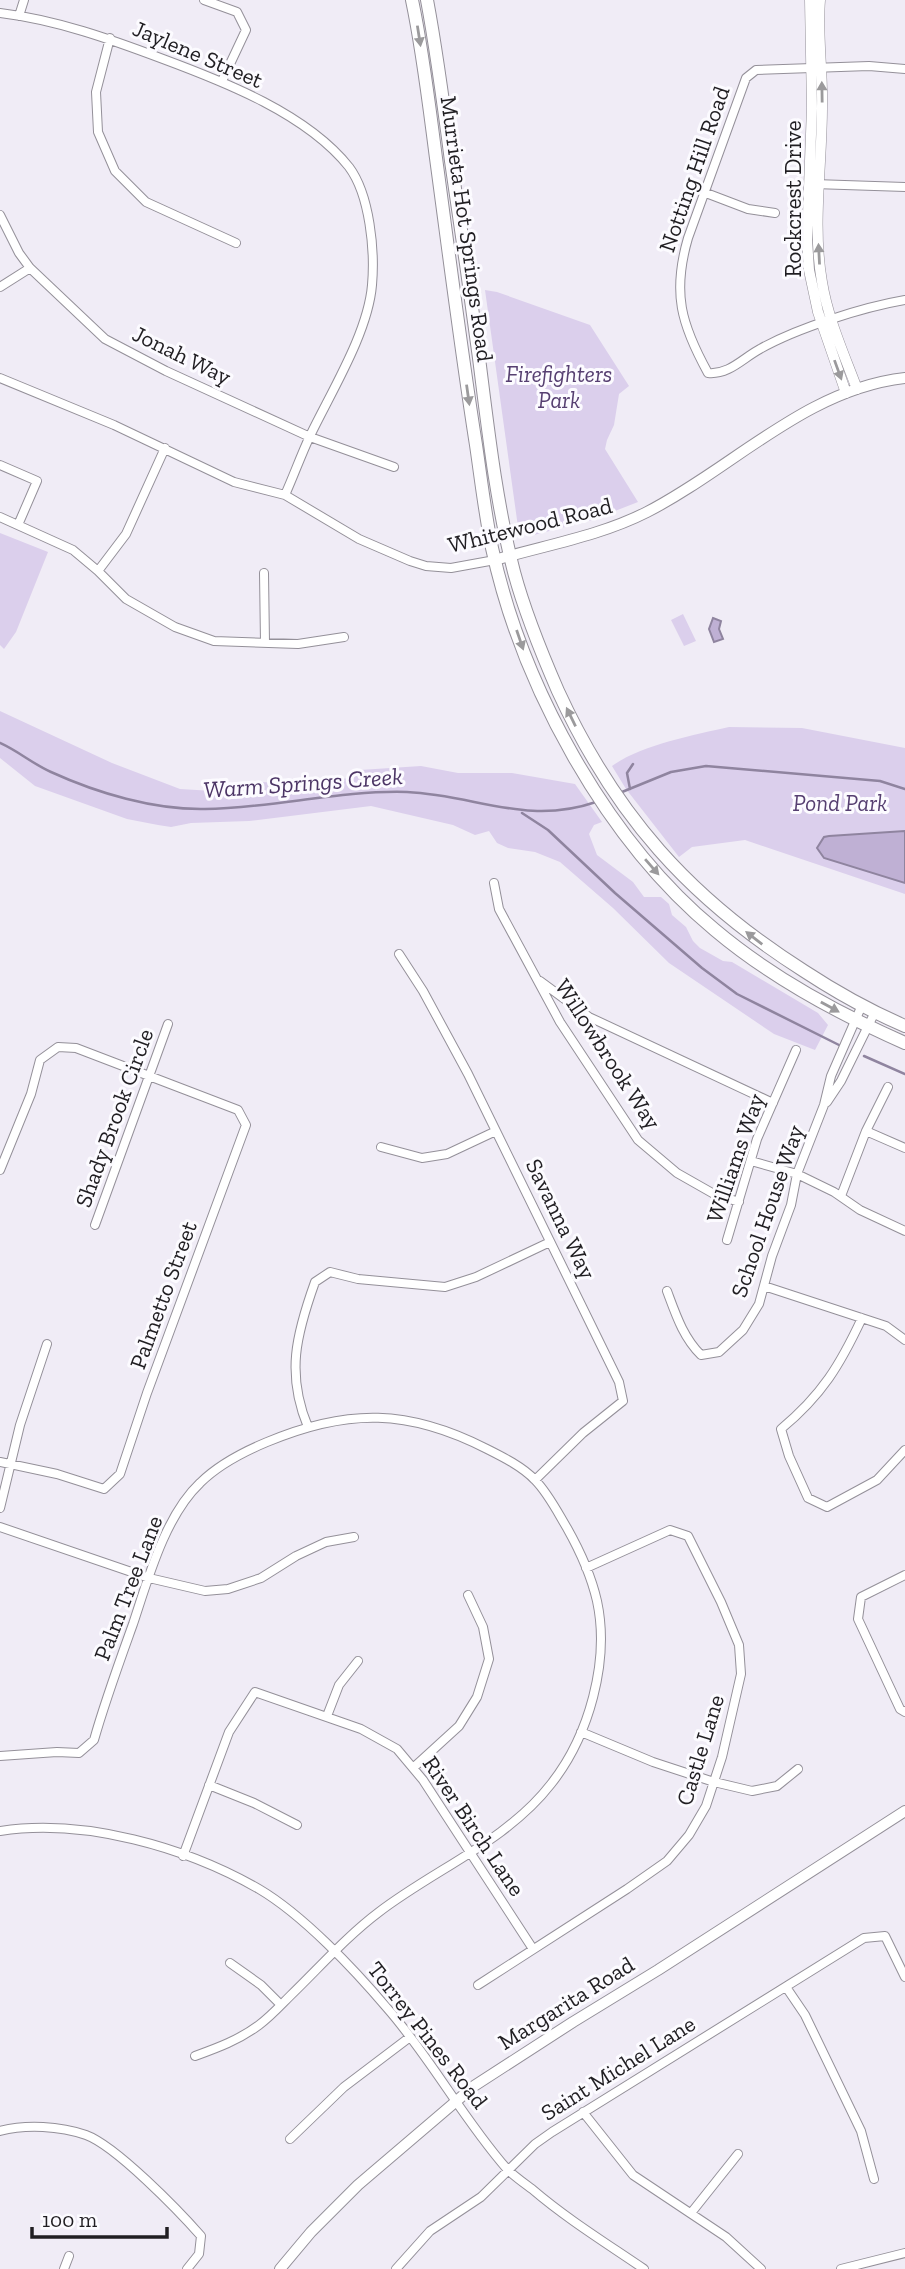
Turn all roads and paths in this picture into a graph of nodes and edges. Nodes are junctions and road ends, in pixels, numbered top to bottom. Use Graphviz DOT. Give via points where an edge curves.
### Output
graph roads {
  1 [pos="24,0"];
  2 [pos="204,0"];
  3 [pos="412,0"];
  4 [pos="427,0"];
  5 [pos="810,0"];
  6 [pos="820,0"];
  7 [pos="0,13"];
  8 [pos="19,16"];
  9 [pos="110,38"];
  10 [pos="816,68"];
  11 [pos="905,69"];
  12 [pos="425,73"];
  13 [pos="222,81"];
  14 [pos="451,158"];
  15 [pos="814,184"];
  16 [pos="905,187"];
  17 [pos="706,193"];
  18 [pos="775,213"];
  19 [pos="0,215"];
  20 [pos="236,243"];
  21 [pos="30,268"];
  22 [pos="0,287"];
  23 [pos="905,300"];
  24 [pos="827,322"];
  25 [pos="0,378"];
  26 [pos="905,378"];
  27 [pos="852,391"];
  28 [pos="310,437"];
  29 [pos="165,448"];
  30 [pos="0,465"];
  31 [pos="394,467"];
  32 [pos="285,495"];
  33 [pos="0,517"];
  34 [pos="18,525"];
  35 [pos="510,555"];
  36 [pos="495,560"];
  37 [pos="98,571"];
  38 [pos="264,573"];
  39 [pos="344,637"];
  40 [pos="265,643"];
  41 [pos="494,883"];
  42 [pos="399,954"];
  43 [pos="537,980"];
  44 [pos="862,1005"];
  45 [pos="875,1012"];
  46 [pos="855,1020"];
  47 [pos="168,1024"];
  48 [pos="905,1026"];
  49 [pos="868,1027"];
  50 [pos="905,1043"];
  51 [pos="796,1050"];
  52 [pos="149,1077"];
  53 [pos="888,1087"];
  54 [pos="773,1103"];
  55 [pos="824,1105"];
  56 [pos="496,1131"];
  57 [pos="866,1131"];
  58 [pos="381,1147"];
  59 [pos="905,1148"];
  60 [pos="751,1161"];
  61 [pos="0,1170"];
  62 [pos="797,1174"];
  63 [pos="841,1196"];
  64 [pos="739,1202"];
  65 [pos="95,1225"];
  66 [pos="905,1231"];
  67 [pos="727,1240"];
  68 [pos="550,1242"];
  69 [pos="764,1286"];
  70 [pos="667,1291"];
  71 [pos="862,1318"];
  72 [pos="905,1340"];
  73 [pos="47,1344"];
  74 [pos="308,1427"];
  75 [pos="905,1450"];
  76 [pos="0,1462"];
  77 [pos="10,1465"];
  78 [pos="535,1480"];
  79 [pos="0,1508"];
  80 [pos="0,1527"];
  81 [pos="354,1537"];
  82 [pos="586,1568"];
  83 [pos="905,1575"];
  84 [pos="149,1578"];
  85 [pos="468,1595"];
  86 [pos="358,1661"];
  87 [pos="905,1712"];
  88 [pos="327,1716"];
  89 [pos="581,1732"];
  90 [pos="0,1756"];
  91 [pos="413,1768"];
  92 [pos="798,1769"];
  93 [pos="714,1782"];
  94 [pos="209,1785"];
  95 [pos="905,1811"];
  96 [pos="297,1825"];
  97 [pos="0,1831"];
  98 [pos="470,1852"];
  99 [pos="183,1856"];
  100 [pos="533,1949"];
  101 [pos="335,1953"];
  102 [pos="230,1963"];
  103 [pos="905,1977"];
  104 [pos="478,1985"];
  105 [pos="786,1987"];
  106 [pos="281,2005"];
  107 [pos="410,2037"];
  108 [pos="195,2056"];
  109 [pos="455,2101"];
  110 [pos="583,2112"];
  111 [pos="0,2131"];
  112 [pos="290,2140"];
  113 [pos="738,2154"];
  114 [pos="509,2170"];
  115 [pos="874,2179"];
  116 [pos="691,2213"];
  117 [pos="905,2253"];
  118 [pos="69,2256"];
  119 [pos="64,2269"];
  120 [pos="187,2269"];
  121 [pos="280,2269"];
  122 [pos="396,2269"];
  123 [pos="644,2269"];
  124 [pos="761,2269"];
  125 [pos="841,2269"];
  1 -- 8 [label="street"];
  2 -- 13 [label="street" via="237,12 246,30"];
  3 -- 12 [label="main road, Murrieta Hot Springs Road, one-way"];
  4 -- 14 [label="main road, Murrieta Hot Springs Road"];
  5 -- 10 [label="street, Rockcrest Drive"];
  6 -- 10 [label="street, Rockcrest Drive"];
  7 -- 8 [label="street, Jaylene Street"];
  8 -- 9 [label="street, Jaylene Street"];
  9 -- 13 [label="street, Jaylene Street"];
  9 -- 20 [label="street" via="96,92 99,131 115,171 146,202"];
  10 -- 11 [label="street, Notting Hill Road"];
  10 -- 15 [label="street, Rockcrest Drive"];
  10 -- 17 [label="street, Notting Hill Road" via="756,71 746,78"];
  12 -- 14 [label="main road" via="436,86 445,149"];
  12 -- 36 [label="main road, Murrieta Hot Springs Road, one-way"];
  13 -- 28 [label="street, Jaylene Street" via="322,139 350,169 365,204 374,244 372,287 357,340"];
  14 -- 35 [label="main road, Murrieta Hot Springs Road"];
  15 -- 16 [label="street"];
  15 -- 24 [label="street, Rockcrest Drive"];
  17 -- 18 [label="street" via="748,209"];
  17 -- 24 [label="street, Notting Hill Road" via="682,259 679,294 695,350 708,373 721,374 775,341"];
  19 -- 21 [label="street, Jonah Way"];
  21 -- 22 [label="street"];
  21 -- 28 [label="street, Jonah Way" via="105,339"];
  23 -- 24 [label="street, Notting Hill Road"];
  24 -- 27 [label="street, Rockcrest Drive"];
  25 -- 29 [label="street, Whitewood Road"];
  26 -- 27 [label="main road, Whitewood Road"];
  27 -- 35 [label="main road, Whitewood Road" via="824,401 639,516"];
  28 -- 31 [label="street, Jonah Way"];
  28 -- 32 [label="street, Jaylene Street"];
  29 -- 32 [label="street, Whitewood Road" via="234,482"];
  29 -- 37 [label="street" via="126,534"];
  30 -- 34 [label="street" via="37,481"];
  32 -- 36 [label="street, Whitewood Road" via="359,539 426,566 451,568"];
  33 -- 34 [label="street"];
  34 -- 37 [label="street" via="73,550"];
  35 -- 36 [label="main road, Whitewood Road"];
  44 -- 35 [label="main road, Murrieta Hot Springs Road, one-way" via="764,946 726,916 680,874 626,810 580,737 552,677"];
  36 -- 46 [label="main road, Murrieta Hot Springs Road, one-way" via="554,721 589,781 656,872 714,930 798,989"];
  37 -- 40 [label="street" via="126,599 175,627 214,641"];
  38 -- 40 [label="street"];
  39 -- 40 [label="street"];
  41 -- 43 [label="street, Willowbrook Way" via="499,909"];
  42 -- 56 [label="street, Savanna Way"];
  43 -- 54 [label="street" via="589,1017"];
  43 -- 64 [label="street, Willowbrook Way" via="638,1140 677,1173"];
  44 -- 45 [label="main road, Murrieta Hot Springs Road"];
  44 -- 46 [label="street, School House Way"];
  45 -- 48 [label="main road, Murrieta Hot Springs Road"];
  45 -- 49 [label="street, School House Way"];
  46 -- 49 [label="main road, Murrieta Hot Springs Road"];
  46 -- 55 [label="street, School House Way"];
  47 -- 52 [label="street, Shady Brook Circle"];
  49 -- 50 [label="main road, Murrieta Hot Springs Road"];
  49 -- 55 [label="street, School House Way"];
  51 -- 54 [label="street, Williams Way"];
  52 -- 61 [label="street" via="76,1048 58,1046 40,1060"];
  52 -- 65 [label="street, Shady Brook Circle"];
  52 -- 77 [label="street, Palmetto Street" via="238,1110 246,1125 120,1474 104,1489"];
  53 -- 57 [label="street"];
  54 -- 60 [label="street, Williams Way"];
  55 -- 62 [label="street, School House Way"];
  56 -- 58 [label="street" via="447,1154 422,1158"];
  56 -- 68 [label="street, Savanna Way"];
  57 -- 59 [label="street"];
  57 -- 63 [label="street"];
  60 -- 62 [label="street"];
  60 -- 64 [label="street, Williams Way"];
  62 -- 63 [label="street"];
  62 -- 69 [label="street, School House Way"];
  63 -- 66 [label="street"];
  64 -- 67 [label="street, Williams Way"];
  68 -- 74 [label="street" via="444,1287 330,1272 315,1282 297,1341 294,1377"];
  68 -- 78 [label="street, Savanna Way" via="619,1382 623,1401"];
  69 -- 70 [label="street, School House Way" via="743,1331 719,1352 701,1355 690,1343"];
  69 -- 71 [label="street"];
  71 -- 72 [label="street" via="886,1326"];
  71 -- 75 [label="street" via="825,1386 781,1429 789,1456 808,1498 827,1507 877,1479"];
  73 -- 77 [label="street"];
  74 -- 78 [label="street, Palm Tree Lane" via="373,1416 416,1421 468,1439"];
  74 -- 84 [label="street, Palm Tree Lane" via="239,1454 199,1483 174,1517"];
  76 -- 77 [label="street"];
  77 -- 79 [label="street"];
  78 -- 82 [label="street, Palm Tree Lane"];
  80 -- 84 [label="street"];
  81 -- 84 [label="street" via="326,1542 261,1578 228,1589 205,1591"];
  82 -- 89 [label="street, Palm Tree Lane" via="597,1602 601,1646 594,1692"];
  82 -- 93 [label="street, Castle Lane" via="670,1530 688,1536 721,1602 740,1654 734,1711"];
  83 -- 87 [label="street" via="862,1597 858,1619"];
  84 -- 90 [label="street, Palm Tree Lane" via="94,1740 79,1753"];
  85 -- 91 [label="street" via="483,1627 489,1659 477,1697 459,1726"];
  86 -- 88 [label="street" via="339,1685"];
  88 -- 91 [label="street, River Birch Lane" via="397,1749"];
  88 -- 94 [label="street, River Birch Lane" via="255,1692 229,1732"];
  89 -- 93 [label="street"];
  89 -- 98 [label="street, Palm Tree Lane" via="553,1783 525,1814"];
  91 -- 98 [label="street, River Birch Lane"];
  92 -- 93 [label="street" via="777,1786 752,1791"];
  93 -- 100 [label="street, Castle Lane" via="690,1836 667,1861"];
  94 -- 96 [label="street"];
  94 -- 99 [label="street"];
  95 -- 109 [label="main road, Margarita Road"];
  97 -- 99 [label="street, Torrey Pines Road" via="20,1828 108,1834"];
  98 -- 100 [label="street, River Birch Lane"];
  98 -- 101 [label="street, Palm Tree Lane" via="376,1914"];
  99 -- 101 [label="street, Torrey Pines Road" via="261,1890"];
  100 -- 104 [label="street, Castle Lane"];
  101 -- 106 [label="street, Palm Tree Lane"];
  101 -- 107 [label="street, Torrey Pines Road"];
  102 -- 106 [label="street"];
  103 -- 105 [label="street, Saint Michel Lane" via="885,1936 864,1938"];
  105 -- 110 [label="street, Saint Michel Lane"];
  105 -- 115 [label="street" via="806,2015 861,2131"];
  106 -- 108 [label="street, Palm Tree Lane" via="237,2040"];
  107 -- 109 [label="street, Torrey Pines Road"];
  107 -- 112 [label="street" via="344,2087"];
  109 -- 114 [label="street, Torrey Pines Road"];
  109 -- 121 [label="main road, Margarita Road" via="358,2185"];
  110 -- 114 [label="street, Saint Michel Lane" via="535,2144"];
  110 -- 116 [label="street" via="633,2175"];
  111 -- 120 [label="street" via="58,2129 88,2136 114,2152 201,2236 199,2255"];
  113 -- 116 [label="street"];
  114 -- 122 [label="street, Saint Michel Lane" via="481,2197 430,2231"];
  114 -- 123 [label="street, Torrey Pines Road" via="551,2206"];
  116 -- 124 [label="street"];
  117 -- 125 [label="street"];
  118 -- 119 [label="street"];
}
